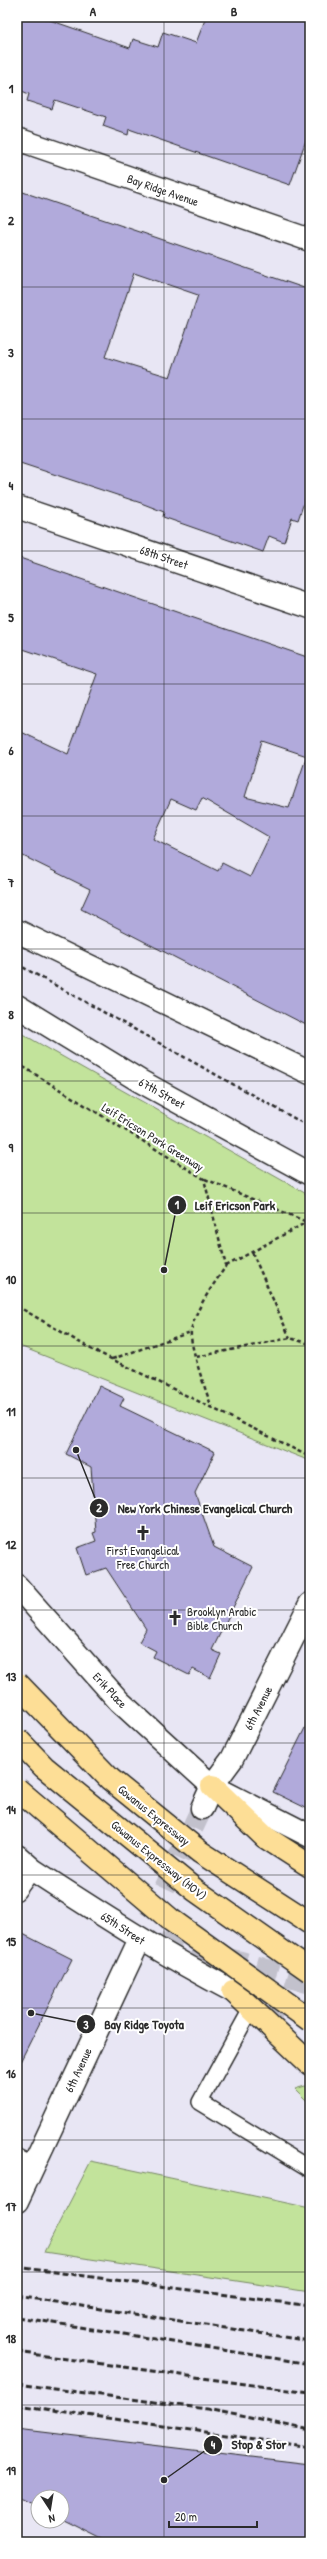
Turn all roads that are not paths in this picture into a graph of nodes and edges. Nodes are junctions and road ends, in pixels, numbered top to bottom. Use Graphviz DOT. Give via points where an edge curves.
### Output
graph roads {
  1 [pos="17,139"];
  2 [pos="310,240"];
  3 [pos="17,507"];
  4 [pos="310,607"];
  5 [pos="17,931"];
  6 [pos="17,1006"];
  7 [pos="310,1073"];
  8 [pos="310,1174"];
  9 [pos="17,1586"];
  10 [pos="310,1604"];
  11 [pos="17,1683"];
  12 [pos="17,1739"];
  13 [pos="212,1786"];
  14 [pos="17,1789"];
  15 [pos="202,1808"];
  16 [pos="310,1836"];
  17 [pos="25,1863"];
  18 [pos="310,1866"];
  19 [pos="17,1892"];
  20 [pos="310,1923"];
  21 [pos="140,1939"];
  22 [pos="310,1971"];
  23 [pos="233,1991"];
  24 [pos="251,2009"];
  25 [pos="310,2020"];
  26 [pos="310,2064"];
  27 [pos="24,2164"];
  28 [pos="310,2169"];
  29 [pos="18,2198"];
  1 -- 2 [label="street, Bay Ridge Avenue"];
  3 -- 4 [label="street, 68th Street"];
  5 -- 7 [label="street"];
  6 -- 8 [label="street, 67th Street" via="140,1081"];
  9 -- 13 [label="street, Erik Place" via="119,1701"];
  10 -- 13 [label="street, 6th Avenue" via="232,1759"];
  11 -- 20 [label="highway, Gowanus Expressway, bridge" via="110,1780 200,1852"];
  12 -- 22 [label="highway, Gowanus Expressway (HOV), bridge" via="44,1767 195,1890"];
  13 -- 15 [label="street, 6th Avenue"];
  13 -- 16 [label="street"];
  13 -- 18 [label="highway" via="265,1836"];
  14 -- 25 [label="highway, bridge" via="171,1920"];
  17 -- 19 [label="lane"];
  17 -- 21 [label="street, 65th Street"];
  21 -- 23 [label="street, 65th Street"];
  21 -- 27 [label="street, 6th Avenue"];
  23 -- 24 [label="highway"];
  24 -- 26 [label="highway"];
  24 -- 28 [label="lane" via="200,2102"];
  27 -- 29 [label="street, 6th Avenue"];
}
